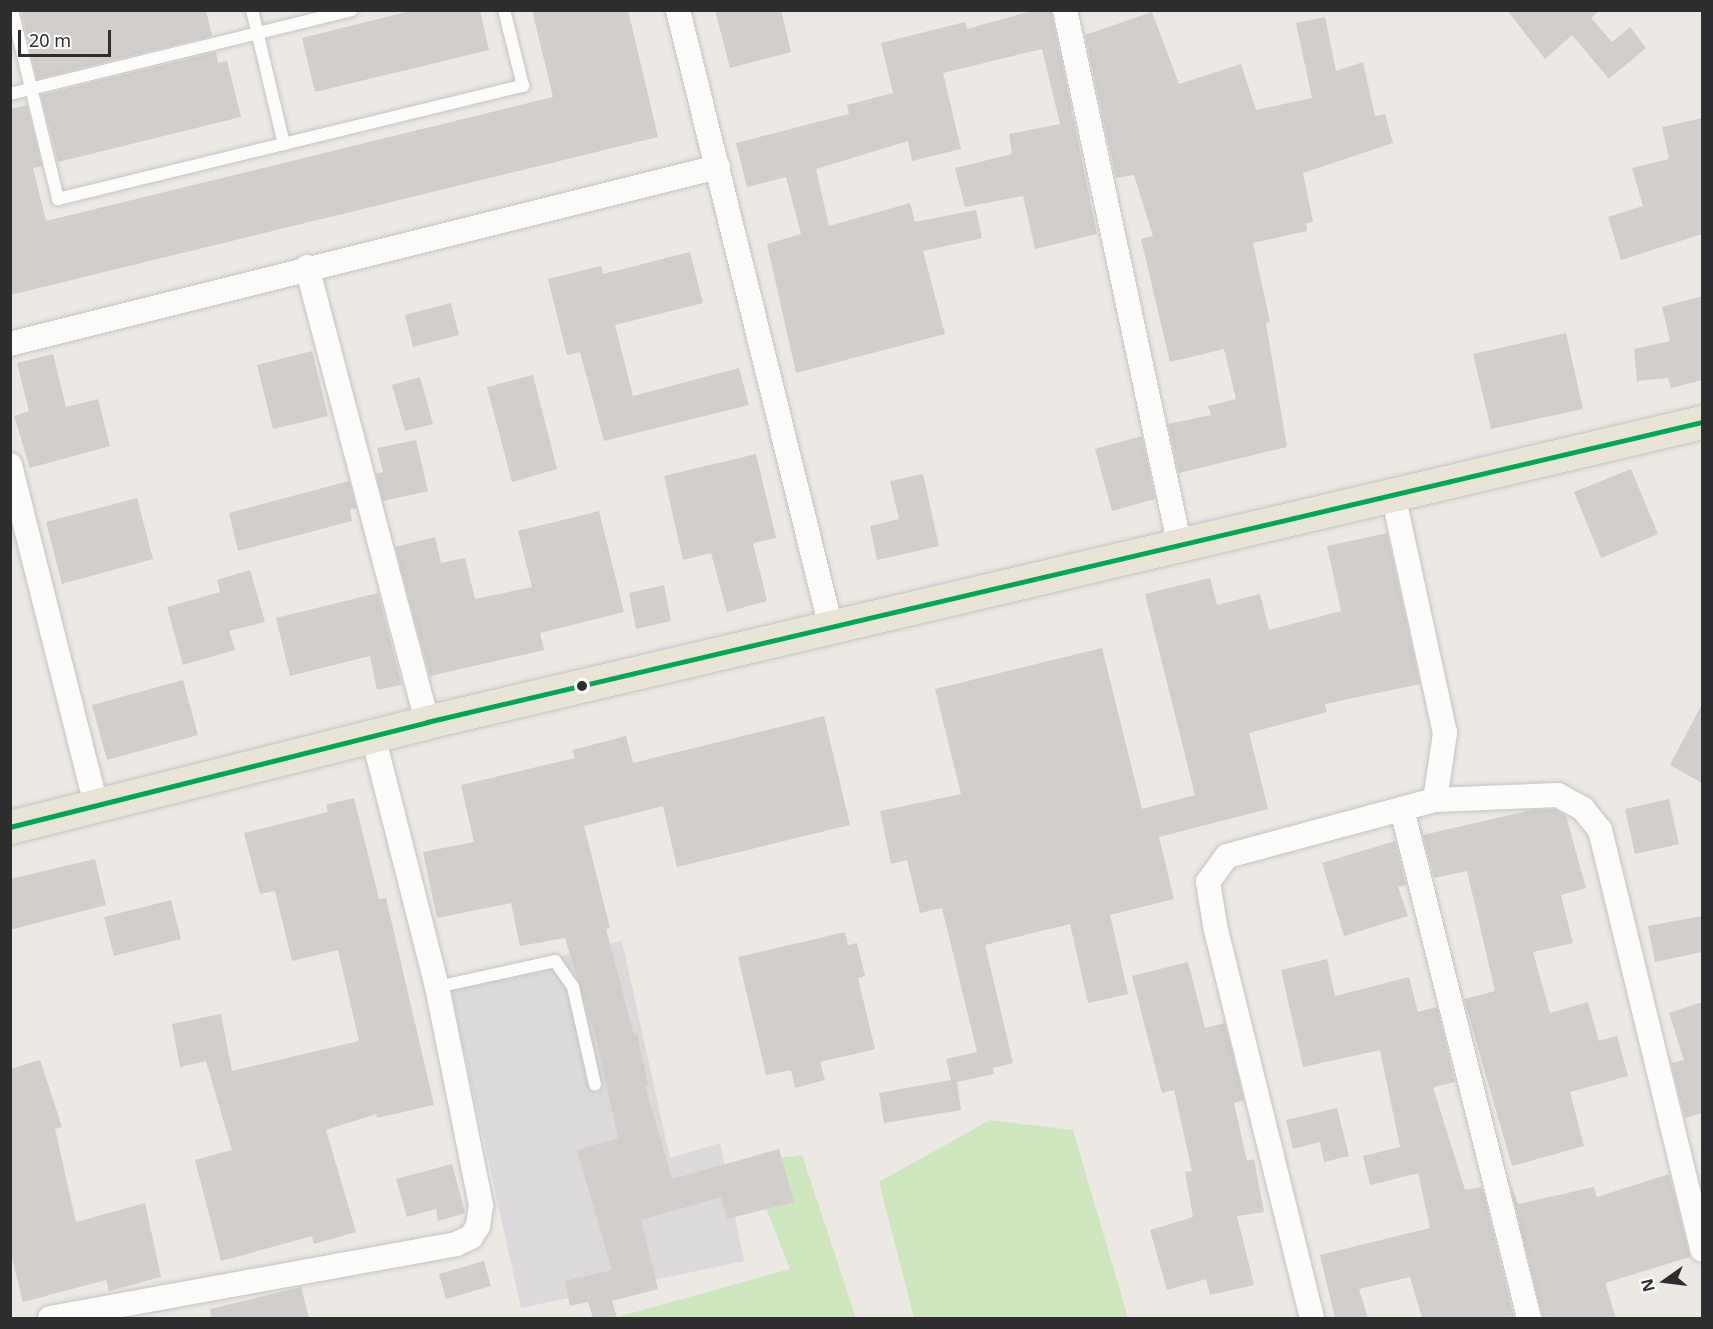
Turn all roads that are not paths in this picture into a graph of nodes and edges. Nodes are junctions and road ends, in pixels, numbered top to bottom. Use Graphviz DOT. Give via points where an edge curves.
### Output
graph roads {
  1 [pos="12,10"];
  2 [pos="252,10"];
  3 [pos="352,10"];
  4 [pos="504,10"];
  5 [pos="678,10"];
  6 [pos="1065,10"];
  7 [pos="257,34"];
  8 [pos="31,89"];
  9 [pos="10,94"];
  10 [pos="284,144"];
  11 [pos="718,167"];
  12 [pos="307,267"];
  13 [pos="10,344"];
  14 [pos="1702,422"];
  15 [pos="10,465"];
  16 [pos="1393,495"];
  17 [pos="1180,547"];
  18 [pos="831,628"];
  19 [pos="427,722"];
  20 [pos="374,736"];
  21 [pos="1436,800"];
  22 [pos="96,805"];
  23 [pos="1402,809"];
  24 [pos="10,827"];
  25 [pos="437,987"];
  26 [pos="595,1085"];
  27 [pos="1702,1250"];
  28 [pos="50,1318"];
  29 [pos="1312,1318"];
  30 [pos="1529,1318"];
  1 -- 8 [label="lane"];
  2 -- 7 [label="lane"];
  3 -- 7 [label="lane"];
  4 -- 10 [label="lane" via="523,86"];
  5 -- 11 [label="street"];
  6 -- 17 [label="street"];
  7 -- 8 [label="lane"];
  7 -- 10 [label="lane"];
  8 -- 9 [label="lane"];
  8 -- 10 [label="lane" via="58,199"];
  11 -- 12 [label="street"];
  11 -- 18 [label="street"];
  12 -- 13 [label="street"];
  12 -- 19 [label="street"];
  14 -- 16 [label="main road"];
  15 -- 22 [label="street"];
  16 -- 17 [label="main road"];
  16 -- 21 [label="street" via="1445,733"];
  17 -- 18 [label="main road"];
  18 -- 19 [label="main road"];
  19 -- 20 [label="main road"];
  20 -- 22 [label="main road"];
  20 -- 25 [label="street"];
  21 -- 23 [label="street"];
  21 -- 27 [label="street" via="1558,795 1583,809 1599,830"];
  22 -- 24 [label="main road"];
  23 -- 29 [label="street" via="1227,856 1208,882 1215,925"];
  23 -- 30 [label="street"];
  25 -- 26 [label="lane" via="555,961 573,987"];
  25 -- 28 [label="street" via="481,1205 478,1226 471,1237 438,1248"];
}
